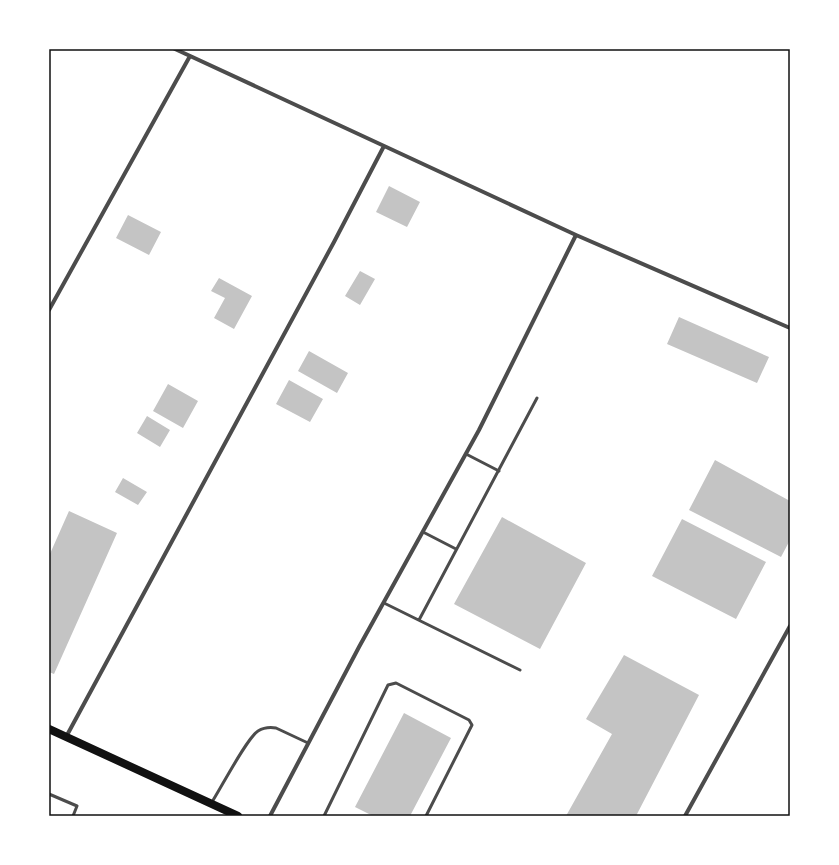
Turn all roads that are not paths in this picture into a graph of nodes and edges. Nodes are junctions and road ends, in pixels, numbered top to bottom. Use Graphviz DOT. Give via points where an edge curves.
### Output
graph roads {
  1 [pos="175,49"];
  2 [pos="190,56"];
  3 [pos="384,146"];
  4 [pos="576,235"];
  5 [pos="49,310"];
  6 [pos="790,328"];
  7 [pos="537,398"];
  8 [pos="466,454"];
  9 [pos="498,471"];
  10 [pos="422,532"];
  11 [pos="456,549"];
  12 [pos="384,603"];
  13 [pos="419,620"];
  14 [pos="790,626"];
  15 [pos="788,635"];
  16 [pos="520,670"];
  17 [pos="49,729"];
  18 [pos="66,737"];
  19 [pos="308,743"];
  20 [pos="49,794"];
  21 [pos="212,804"];
  22 [pos="73,816"];
  23 [pos="238,816"];
  24 [pos="270,816"];
  25 [pos="324,816"];
  26 [pos="426,816"];
  27 [pos="685,816"];
  1 -- 2 [label="street"];
  2 -- 3 [label="street"];
  2 -- 5 [label="street"];
  3 -- 4 [label="street"];
  3 -- 18 [label="street"];
  4 -- 6 [label="street"];
  4 -- 8 [label="street"];
  7 -- 9 [label="lane"];
  8 -- 9 [label="lane"];
  8 -- 10 [label="street"];
  9 -- 11 [label="lane"];
  10 -- 11 [label="lane"];
  10 -- 12 [label="street"];
  11 -- 13 [label="lane"];
  12 -- 13 [label="lane"];
  12 -- 19 [label="street"];
  13 -- 16 [label="lane"];
  14 -- 15 [label="street"];
  15 -- 27 [label="street"];
  17 -- 18 [label="main road"];
  18 -- 21 [label="main road"];
  19 -- 21 [label="lane" via="276,728 258,731 249,740"];
  19 -- 24 [label="street"];
  20 -- 22 [label="lane" via="77,806"];
  21 -- 23 [label="main road"];
  25 -- 26 [label="lane" via="388,685 396,683 469,720 472,725"];
}
